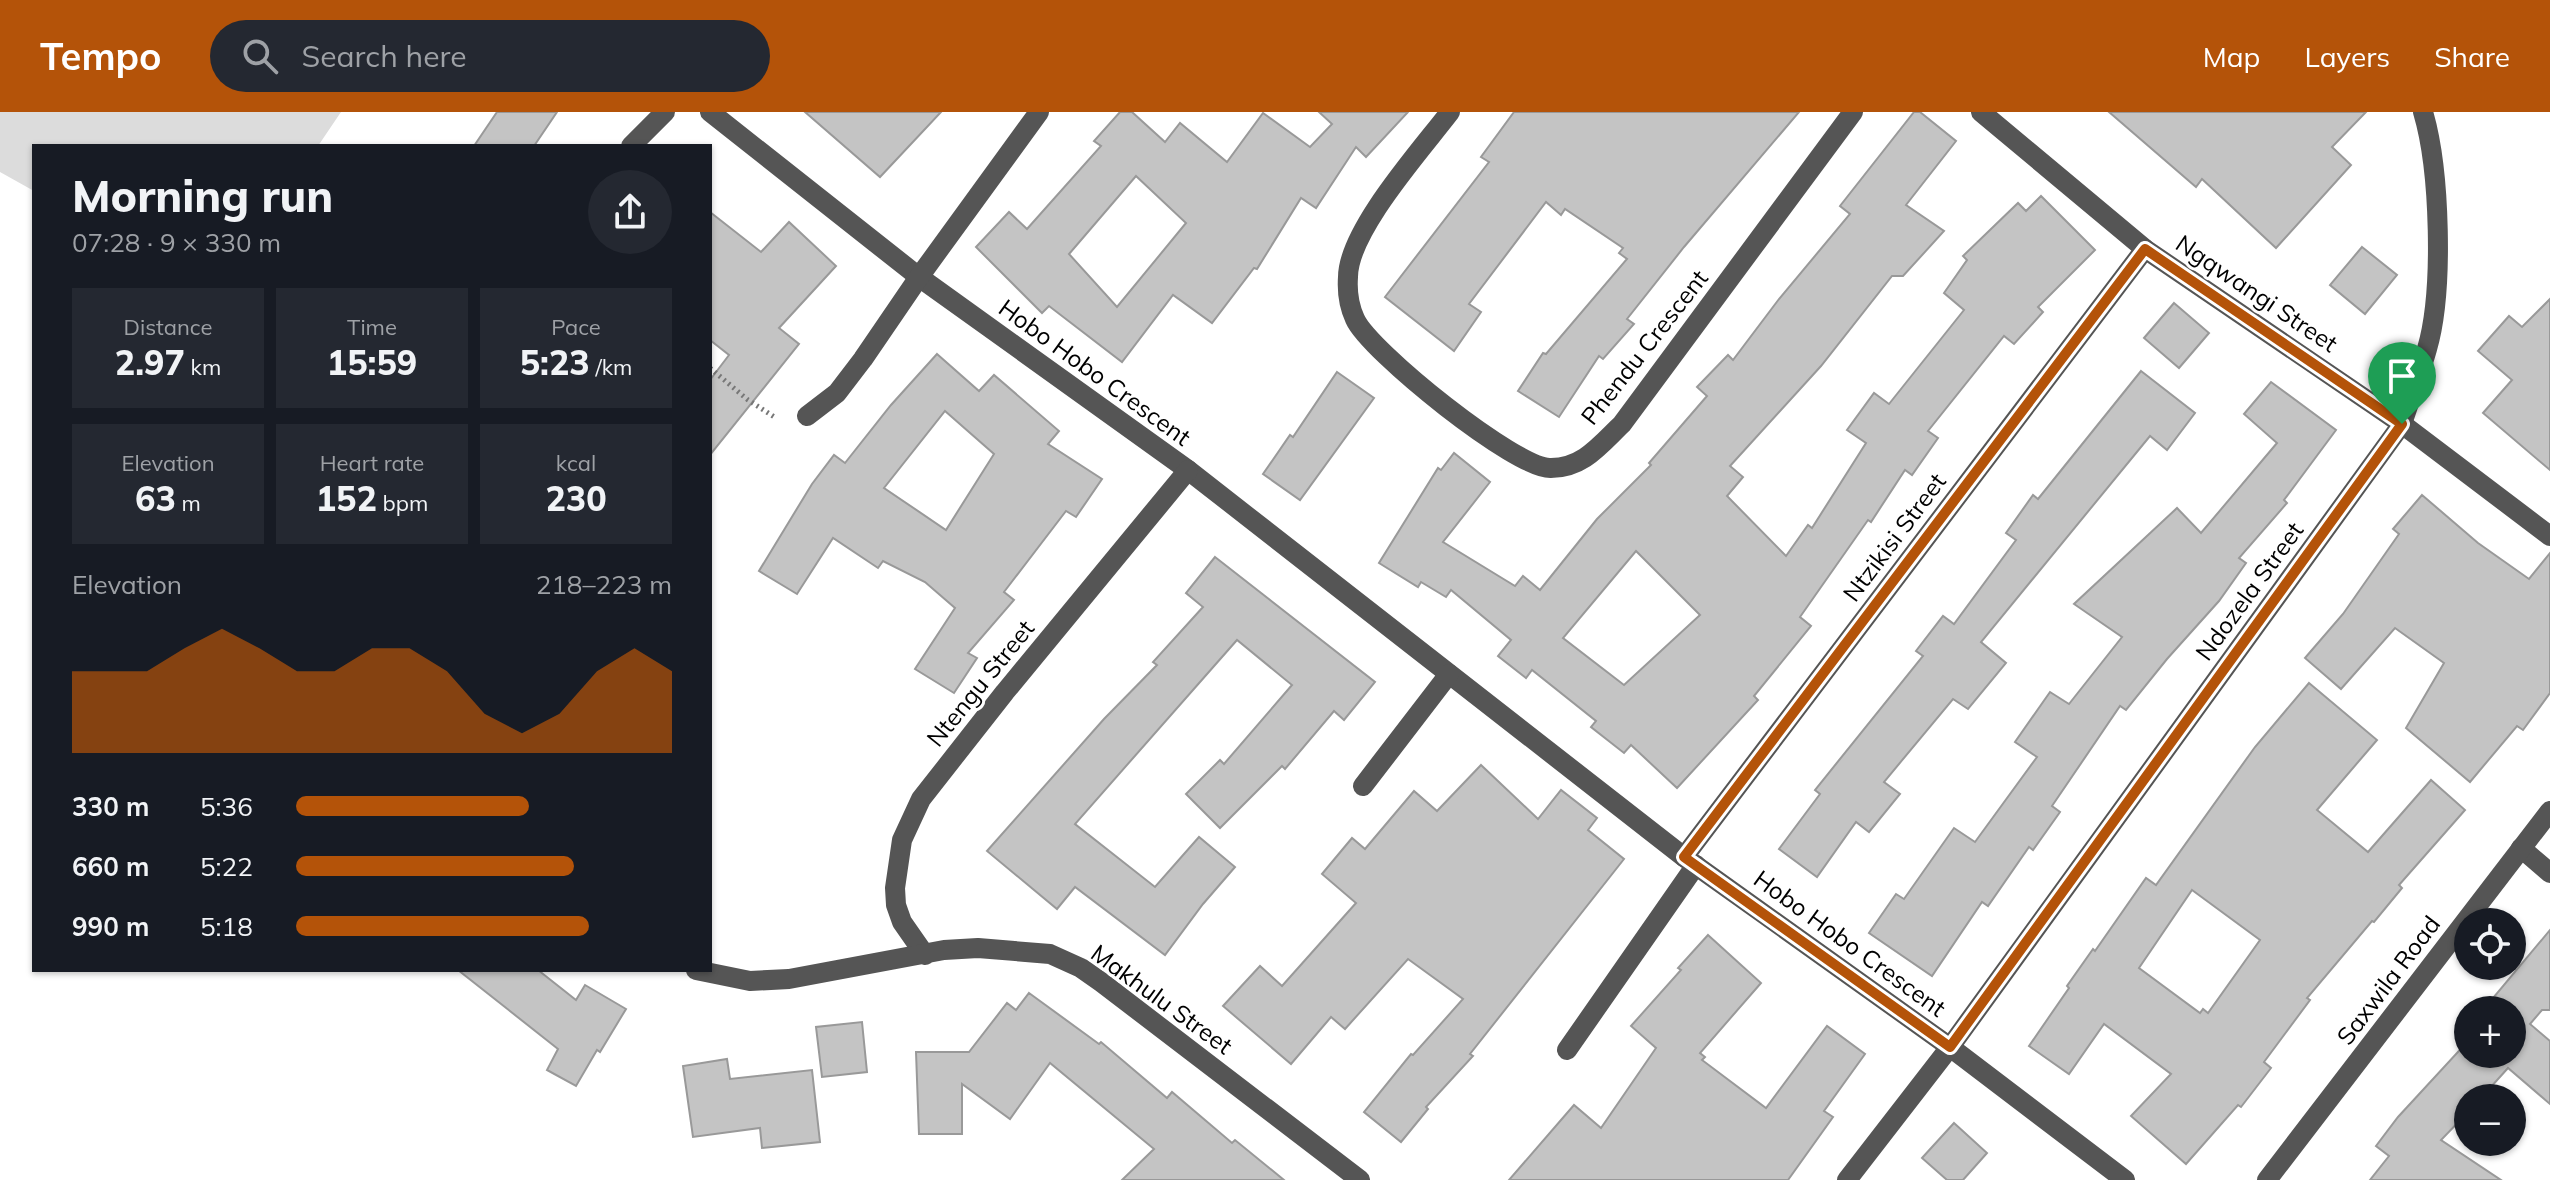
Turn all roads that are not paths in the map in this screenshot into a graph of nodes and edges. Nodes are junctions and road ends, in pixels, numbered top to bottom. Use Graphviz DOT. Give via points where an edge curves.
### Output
graph roads {
  1 [pos="665,112"];
  2 [pos="710,112"];
  3 [pos="1039,112"];
  4 [pos="1450,112"];
  5 [pos="1853,112"];
  6 [pos="1981,112"];
  7 [pos="2423,112"];
  8 [pos="633,144"];
  9 [pos="2145,249"];
  10 [pos="919,277"];
  11 [pos="807,416"];
  12 [pos="2402,424"];
  13 [pos="1188,470"];
  14 [pos="2550,536"];
  15 [pos="1449,674"];
  16 [pos="1363,786"];
  17 [pos="2550,811"];
  18 [pos="2521,848"];
  19 [pos="1690,861"];
  20 [pos="2550,873"];
  21 [pos="925,955"];
  22 [pos="704,972"];
  23 [pos="1950,1047"];
  24 [pos="1567,1050"];
  25 [pos="1360,1180"];
  26 [pos="1847,1180"];
  27 [pos="2125,1180"];
  28 [pos="2267,1180"];
  1 -- 8 [label="street"];
  2 -- 10 [label="street, Hobo Hobo Crescent"];
  3 -- 10 [label="street"];
  4 -- 5 [label="street, Phendu Crescent" via="1376,209 1354,249 1347,274 1349,302 1366,336 1388,358 1489,440 1547,469 1578,463 1622,424"];
  6 -- 9 [label="street, Ngqwangi Street"];
  7 -- 12 [label="street, Ndozela Street" via="2436,200 2435,308"];
  9 -- 12 [label="street, Ngqwangi Street"];
  9 -- 19 [label="street, Ntzikisi Street"];
  10 -- 11 [label="street" via="837,393"];
  10 -- 13 [label="street, Hobo Hobo Crescent"];
  12 -- 14 [label="street, Ngqwangi Street"];
  12 -- 23 [label="street, Ndozela Street"];
  13 -- 15 [label="street, Hobo Hobo Crescent"];
  13 -- 21 [label="street, Ntengu Street" via="921,799 902,840 895,888 902,922"];
  15 -- 16 [label="street"];
  15 -- 19 [label="street, Hobo Hobo Crescent"];
  17 -- 18 [label="street, Saxwila Road"];
  18 -- 20 [label="street"];
  18 -- 28 [label="street, Saxwila Road"];
  19 -- 23 [label="street, Hobo Hobo Crescent"];
  19 -- 24 [label="street"];
  21 -- 22 [label="street, Makhulu Street" via="789,979 750,981"];
  21 -- 25 [label="street, Makhulu Street" via="978,948 1021,950 1050,954 1081,968"];
  23 -- 26 [label="street"];
  23 -- 27 [label="street, Hobo Hobo Crescent"];
}
